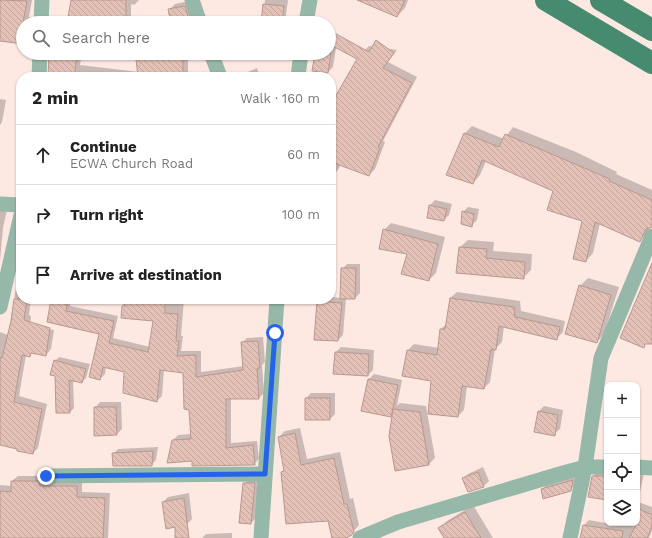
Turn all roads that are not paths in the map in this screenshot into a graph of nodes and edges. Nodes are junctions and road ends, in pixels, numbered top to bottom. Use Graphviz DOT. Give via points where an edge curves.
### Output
graph roads {
  1 [pos="42,0"];
  2 [pos="192,0"];
  3 [pos="310,0"];
  4 [pos="546,0"];
  5 [pos="601,0"];
  6 [pos="41,16"];
  7 [pos="198,16"];
  8 [pos="307,16"];
  9 [pos="652,30"];
  10 [pos="40,60"];
  11 [pos="214,60"];
  12 [pos="301,60"];
  13 [pos="652,63"];
  14 [pos="39,72"];
  15 [pos="218,72"];
  16 [pos="299,72"];
  17 [pos="0,204"];
  18 [pos="16,205"];
  19 [pos="652,236"];
  20 [pos="16,237"];
  21 [pos="277,304"];
  22 [pos="0,307"];
  23 [pos="586,467"];
  24 [pos="604,467"];
  25 [pos="640,467"];
  26 [pos="652,468"];
  27 [pos="265,474"];
  28 [pos="46,476"];
  29 [pos="261,538"];
  30 [pos="360,538"];
  31 [pos="570,538"];
  1 -- 6 [label="street"];
  2 -- 7 [label="street"];
  3 -- 8 [label="street"];
  4 -- 13 [label="main road"];
  5 -- 9 [label="main road"];
  10 -- 14 [label="street"];
  11 -- 15 [label="street"];
  12 -- 16 [label="street"];
  17 -- 18 [label="street"];
  19 -- 23 [label="street" via="601,358"];
  20 -- 22 [label="street"];
  21 -- 27 [label="street"];
  23 -- 24 [label="street"];
  23 -- 30 [label="street" via="398,522"];
  23 -- 31 [label="street"];
  25 -- 26 [label="street"];
  27 -- 28 [label="street"];
  27 -- 29 [label="street"];
}
